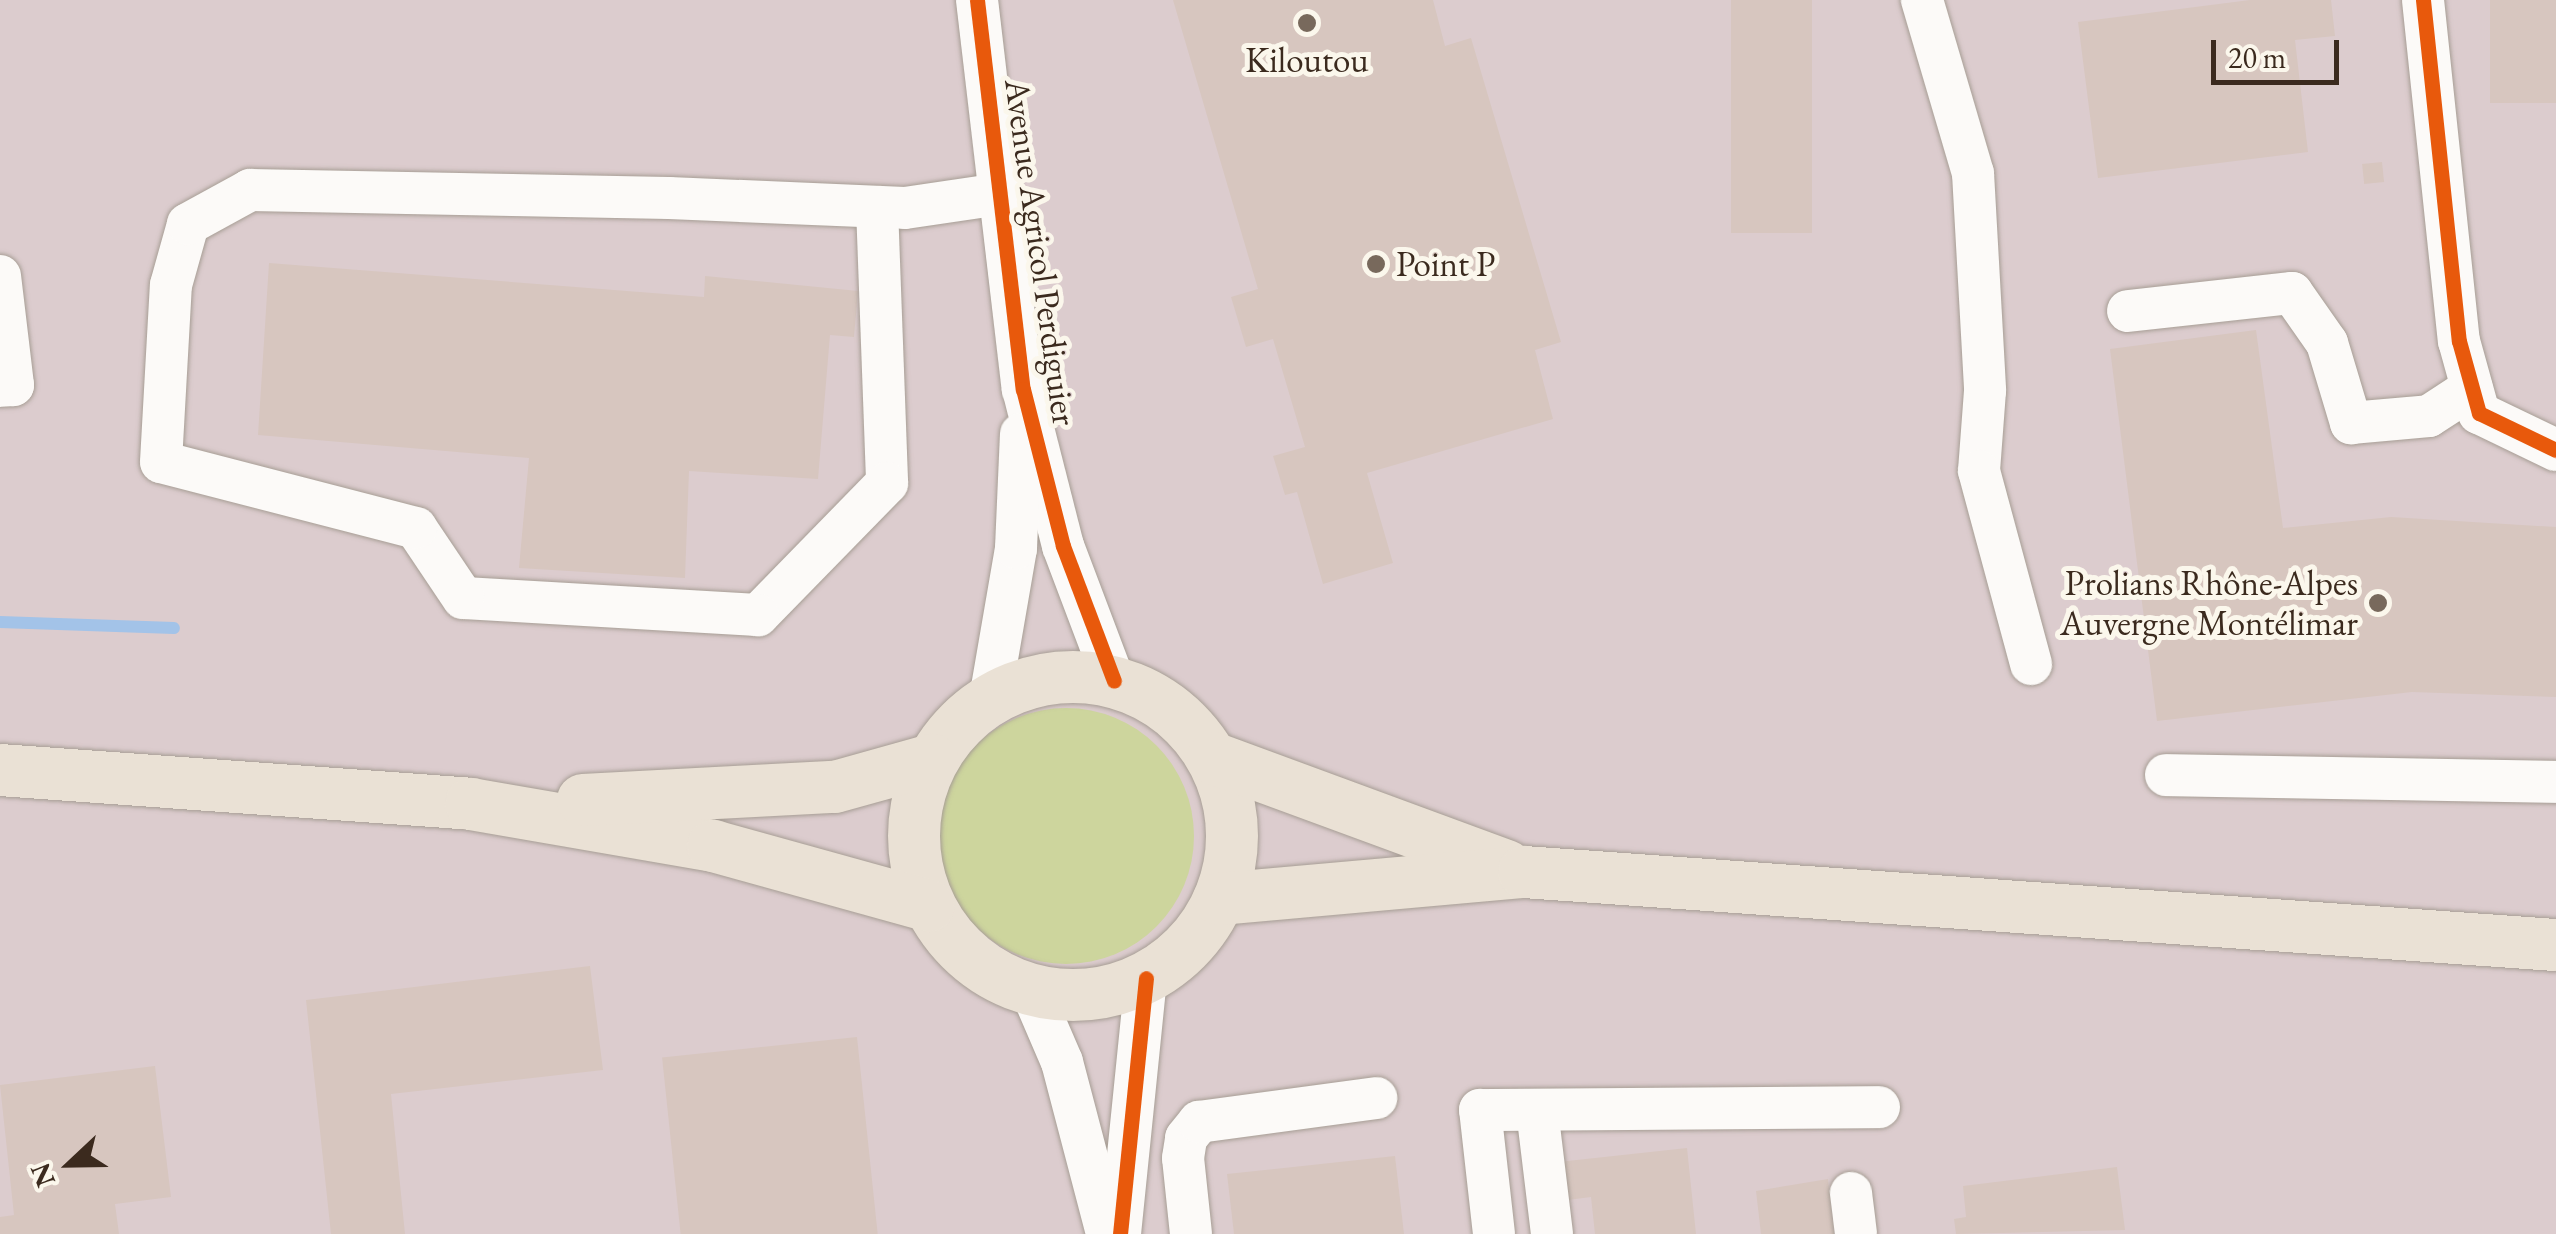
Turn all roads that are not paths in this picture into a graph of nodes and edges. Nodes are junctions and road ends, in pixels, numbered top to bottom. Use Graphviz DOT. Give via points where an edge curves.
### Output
graph roads {
  1 [pos="977,0"];
  2 [pos="1922,0"];
  3 [pos="2422,0"];
  4 [pos="1000,194"];
  5 [pos="877,207"];
  6 [pos="0,276"];
  7 [pos="2128,311"];
  8 [pos="0,386"];
  9 [pos="2472,388"];
  10 [pos="1023,389"];
  11 [pos="2556,450"];
  12 [pos="2031,664"];
  13 [pos="1114,681"];
  14 [pos="990,698"];
  15 [pos="1213,758"];
  16 [pos="932,760"];
  17 [pos="0,770"];
  18 [pos="2166,775"];
  19 [pos="2556,782"];
  20 [pos="471,804"];
  21 [pos="1524,872"];
  22 [pos="1219,900"];
  23 [pos="929,906"];
  24 [pos="2556,945"];
  25 [pos="1146,978"];
  26 [pos="1031,990"];
  27 [pos="1376,1098"];
  28 [pos="1879,1107"];
  29 [pos="1537,1110"];
  30 [pos="1107,1234"];
  31 [pos="1120,1234"];
  32 [pos="1191,1234"];
  33 [pos="1494,1234"];
  34 [pos="1552,1234"];
  1 -- 4 [label="street, Avenue Agricol Perdiguier"];
  2 -- 12 [label="street" via="1973,174 1985,391 1979,471"];
  3 -- 9 [label="street" via="2459,342"];
  4 -- 5 [label="street"];
  4 -- 10 [label="street, Avenue Agricol Perdiguier"];
  5 -- 5 [label="street" via="250,190 188,224 171,285 161,462 416,528 463,598 758,616 887,483"];
  6 -- 8 [label="street" via="14,385"];
  7 -- 9 [label="street" via="2292,293 2326,344 2351,422 2429,416"];
  9 -- 11 [label="street" via="2479,414"];
  10 -- 13 [label="street, Avenue Agricol Perdiguier" via="1062,546"];
  10 -- 14 [label="street, Avenue Agricol Perdiguier" via="1016,548"];
  13 -- 14 [label="main road" via="1029,681"];
  13 -- 15 [label="main road" via="1153,698 1187,724"];
  14 -- 16 [label="main road" via="956,725"];
  15 -- 21 [label="main road"];
  15 -- 22 [label="main road" via="1229,804 1232,853"];
  16 -- 20 [label="main road" via="836,787"];
  16 -- 23 [label="main road" via="915,808 914,858"];
  17 -- 20 [label="main road"];
  18 -- 19 [label="street"];
  20 -- 23 [label="main road" via="713,846"];
  21 -- 22 [label="main road"];
  21 -- 24 [label="main road"];
  22 -- 25 [label="main road" via="1177,958"];
  23 -- 26 [label="main road" via="954,943 990,972"];
  25 -- 26 [label="main road" via="1070,996"];
  25 -- 31 [label="street"];
  26 -- 30 [label="street" via="1062,1062"];
  27 -- 32 [label="street" via="1198,1122 1183,1158"];
  28 -- 29 [label="street"];
  29 -- 33 [label="street" via="1480,1110"];
  29 -- 34 [label="street"];
}
